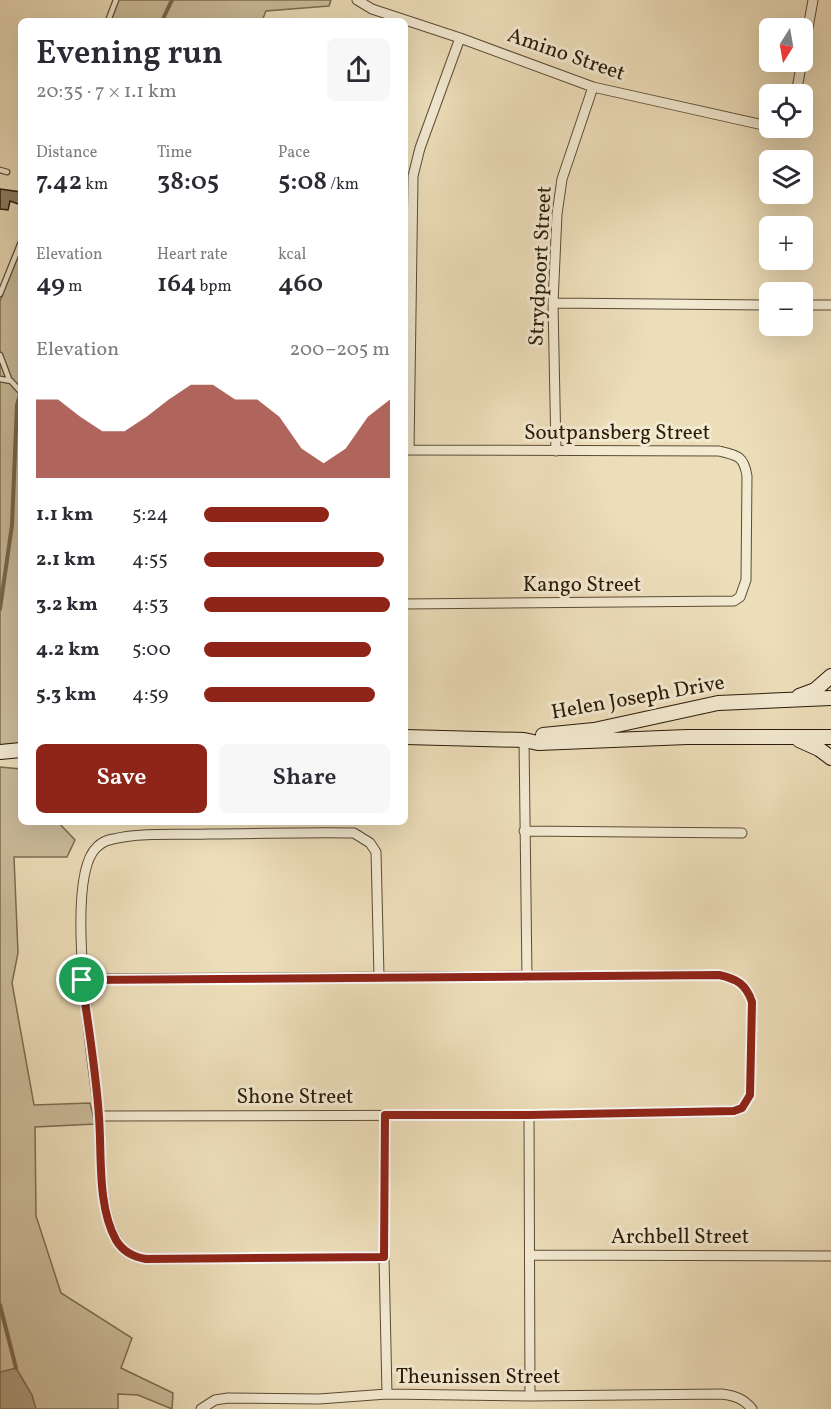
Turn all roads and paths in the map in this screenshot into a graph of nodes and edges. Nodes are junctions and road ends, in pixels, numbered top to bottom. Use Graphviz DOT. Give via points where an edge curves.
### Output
graph roads {
  1 [pos="116,0"];
  2 [pos="357,0"];
  3 [pos="814,1"];
  4 [pos="109,18"];
  5 [pos="399,18"];
  6 [pos="408,21"];
  7 [pos="460,38"];
  8 [pos="798,84"];
  9 [pos="593,87"];
  10 [pos="759,123"];
  11 [pos="0,170"];
  12 [pos="7,172"];
  13 [pos="409,175"];
  14 [pos="18,249"];
  15 [pos="0,294"];
  16 [pos="408,300"];
  17 [pos="553,303"];
  18 [pos="759,305"];
  19 [pos="813,305"];
  20 [pos="831,305"];
  21 [pos="0,356"];
  22 [pos="0,379"];
  23 [pos="9,379"];
  24 [pos="18,389"];
  25 [pos="408,450"];
  26 [pos="556,451"];
  27 [pos="746,580"];
  28 [pos="408,604"];
  29 [pos="831,676"];
  30 [pos="831,698"];
  31 [pos="789,699"];
  32 [pos="791,736"];
  33 [pos="408,737"];
  34 [pos="831,737"];
  35 [pos="524,740"];
  36 [pos="18,750"];
  37 [pos="0,752"];
  38 [pos="831,758"];
  39 [pos="524,831"];
  40 [pos="742,834"];
  41 [pos="379,976"];
  42 [pos="527,977"];
  43 [pos="82,980"];
  44 [pos="385,1115"];
  45 [pos="529,1115"];
  46 [pos="99,1116"];
  47 [pos="530,1255"];
  48 [pos="831,1256"];
  49 [pos="384,1257"];
  50 [pos="387,1394"];
  51 [pos="530,1396"];
  52 [pos="320,1404"];
  53 [pos="201,1409"];
  54 [pos="752,1409"];
  1 -- 4 [label="lane"];
  2 -- 5 [label="street, Amino Street"];
  3 -- 8 [label="street"];
  6 -- 7 [label="street, Amino Street"];
  7 -- 9 [label="street, Amino Street"];
  7 -- 13 [label="street"];
  9 -- 10 [label="street, Amino Street"];
  9 -- 17 [label="street, Strydpoort Street" via="562,179"];
  11 -- 12 [label="lane"];
  13 -- 16 [label="street"];
  14 -- 15 [label="lane"];
  17 -- 18 [label="street"];
  17 -- 26 [label="street, Strydpoort Street"];
  19 -- 20 [label="street"];
  21 -- 23 [label="lane"];
  22 -- 23 [label="lane"];
  23 -- 24 [label="lane"];
  25 -- 26 [label="street, Soutpansberg Street"];
  26 -- 27 [label="street, Soutpansberg Street" via="718,451 742,459 747,476"];
  27 -- 28 [label="street, Kango Street" via="740,597 726,603"];
  29 -- 31 [label="street" via="815,690"];
  30 -- 31 [label="street, Helen Joseph Drive"];
  31 -- 35 [label="street, Helen Joseph Drive" via="699,706 594,730"];
  32 -- 34 [label="street, Helen Joseph Drive"];
  32 -- 35 [label="street, Helen Joseph Drive" via="538,743"];
  32 -- 38 [label="street"];
  33 -- 35 [label="street, Helen Joseph Drive"];
  35 -- 39 [label="street"];
  36 -- 37 [label="street"];
  39 -- 40 [label="street"];
  39 -- 42 [label="street"];
  41 -- 42 [label="street"];
  41 -- 43 [label="street"];
  41 -- 43 [label="street" via="377,864 375,852 362,836 157,835 114,838 100,844 90,857 82,883"];
  42 -- 45 [label="street, Shone Street" via="719,975 742,984 752,1002 750,1095 742,1108"];
  43 -- 46 [label="street"];
  44 -- 45 [label="street, Shone Street"];
  44 -- 46 [label="street, Shone Street"];
  44 -- 49 [label="street"];
  45 -- 47 [label="street"];
  46 -- 49 [label="street" via="105,1204 117,1242 131,1255 146,1259"];
  47 -- 48 [label="street, Archbell Street"];
  47 -- 51 [label="street"];
  49 -- 50 [label="street"];
  50 -- 51 [label="street, Theunissen Street"];
  50 -- 52 [label="street, Theunissen Street"];
  51 -- 54 [label="street, Theunissen Street" via="723,1394 746,1401"];
  52 -- 53 [label="street, Theunissen Street" via="228,1398 215,1400"];
}
